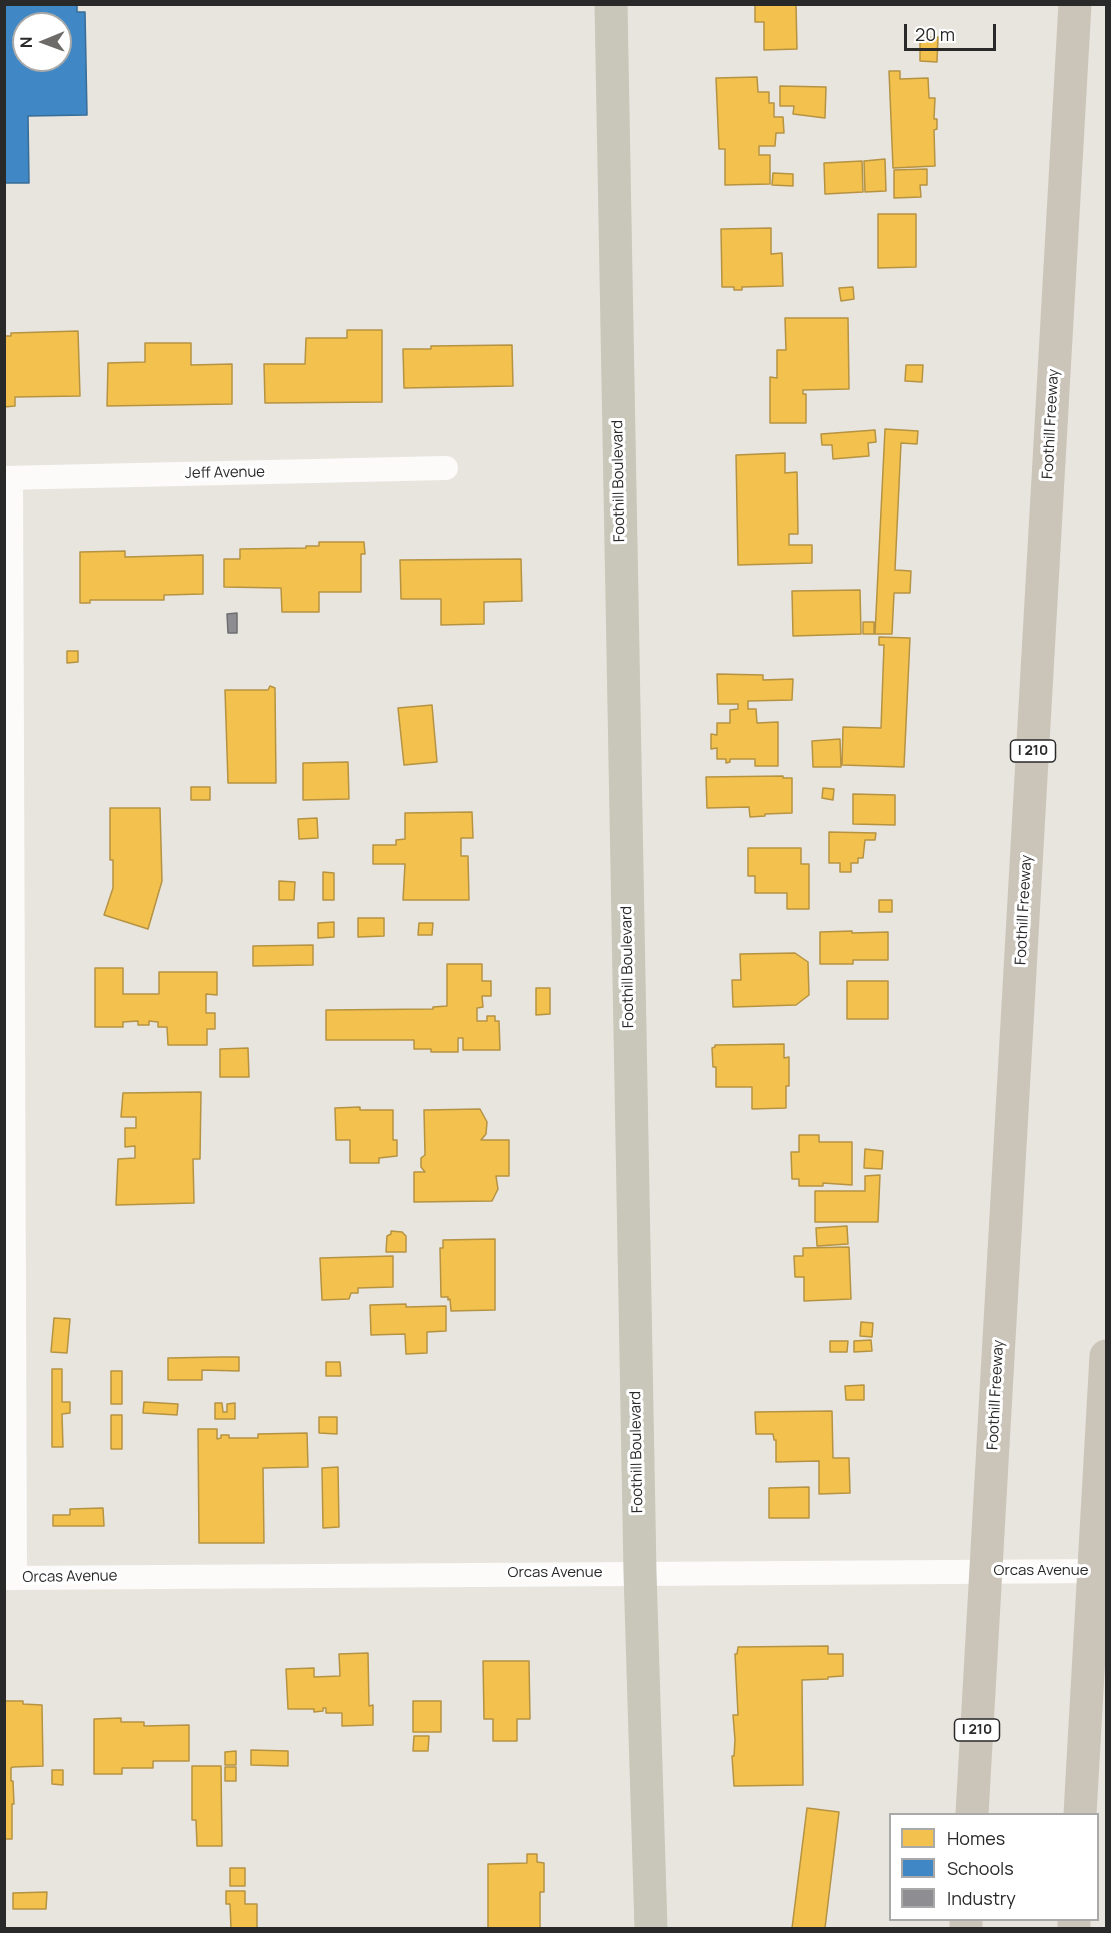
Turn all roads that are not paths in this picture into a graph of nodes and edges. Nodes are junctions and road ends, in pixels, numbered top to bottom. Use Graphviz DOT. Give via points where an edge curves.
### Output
graph roads {
  1 [pos="610,4"];
  2 [pos="1075,4"];
  3 [pos="446,468"];
  4 [pos="8,478"];
  5 [pos="9,989"];
  6 [pos="1107,1356"];
  7 [pos="1107,1571"];
  8 [pos="639,1572"];
  9 [pos="10,1578"];
  10 [pos="972,1813"];
  11 [pos="1080,1813"];
  12 [pos="651,1929"];
  1 -- 8 [label="main road, Foothill Boulevard"];
  2 -- 10 [label="highway, Foothill Freeway / I 210"];
  3 -- 4 [label="street, Jeff Avenue"];
  4 -- 5 [label="street"];
  5 -- 9 [label="street"];
  6 -- 11 [label="highway"];
  7 -- 8 [label="street, Orcas Avenue"];
  8 -- 9 [label="street, Orcas Avenue"];
  8 -- 12 [label="main road, Foothill Boulevard"];
}
